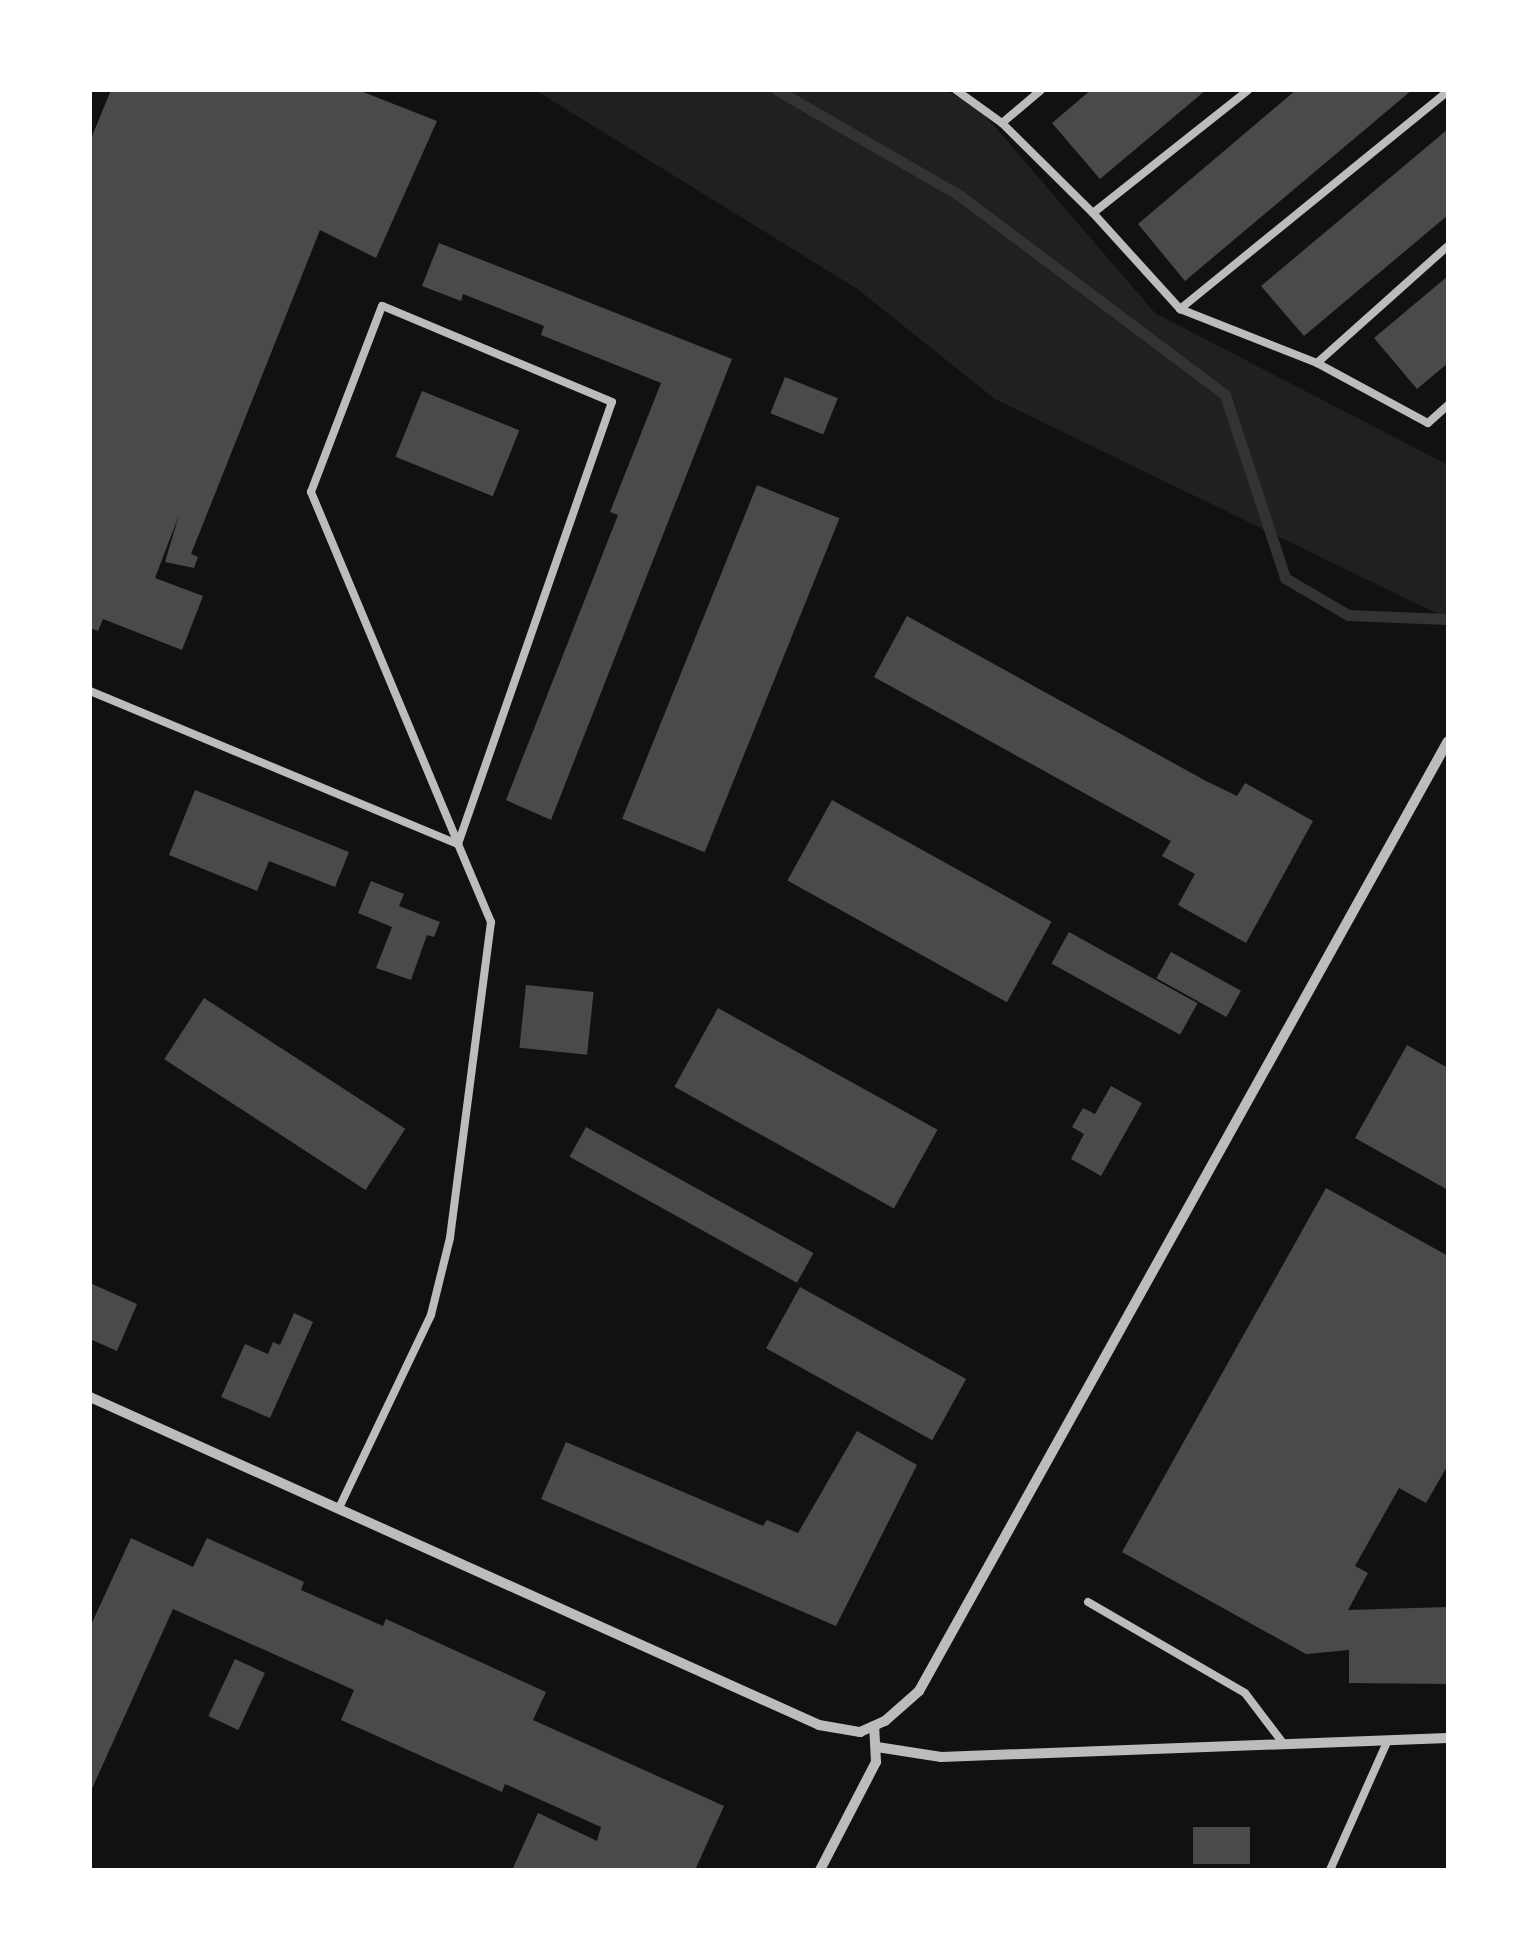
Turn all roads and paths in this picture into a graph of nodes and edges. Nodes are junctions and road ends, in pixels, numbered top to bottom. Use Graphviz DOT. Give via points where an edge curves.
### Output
graph roads {
  1 [pos="956,90"];
  2 [pos="1041,90"];
  3 [pos="1248,90"];
  4 [pos="1448,92"];
  5 [pos="1002,123"];
  6 [pos="1093,213"];
  7 [pos="1448,246"];
  8 [pos="1180,310"];
  9 [pos="1318,364"];
  10 [pos="1448,405"];
  11 [pos="90,690"];
  12 [pos="1448,741"];
  13 [pos="458,844"];
  14 [pos="90,1398"];
  15 [pos="340,1506"];
  16 [pos="1088,1602"];
  17 [pos="879,1724"];
  18 [pos="1448,1738"];
  19 [pos="1388,1740"];
  20 [pos="1282,1744"];
  21 [pos="878,1746"];
  22 [pos="820,1870"];
  23 [pos="1330,1870"];
  1 -- 5 [label="lane"];
  2 -- 5 [label="lane"];
  3 -- 6 [label="lane"];
  4 -- 8 [label="lane"];
  5 -- 6 [label="lane"];
  6 -- 8 [label="lane"];
  7 -- 9 [label="lane"];
  8 -- 9 [label="lane"];
  9 -- 10 [label="lane" via="1428,422"];
  11 -- 13 [label="lane"];
  12 -- 17 [label="street" via="919,1691"];
  13 -- 13 [label="lane" via="311,492 382,306 612,402"];
  13 -- 15 [label="lane" via="491,922 450,1238 431,1315"];
  14 -- 15 [label="street"];
  15 -- 17 [label="street" via="819,1725 860,1732"];
  16 -- 20 [label="lane" via="1246,1694"];
  17 -- 21 [label="street"];
  18 -- 19 [label="street"];
  19 -- 20 [label="street"];
  19 -- 23 [label="lane"];
  20 -- 21 [label="street" via="941,1757"];
  21 -- 22 [label="street" via="871,1774"];
}
